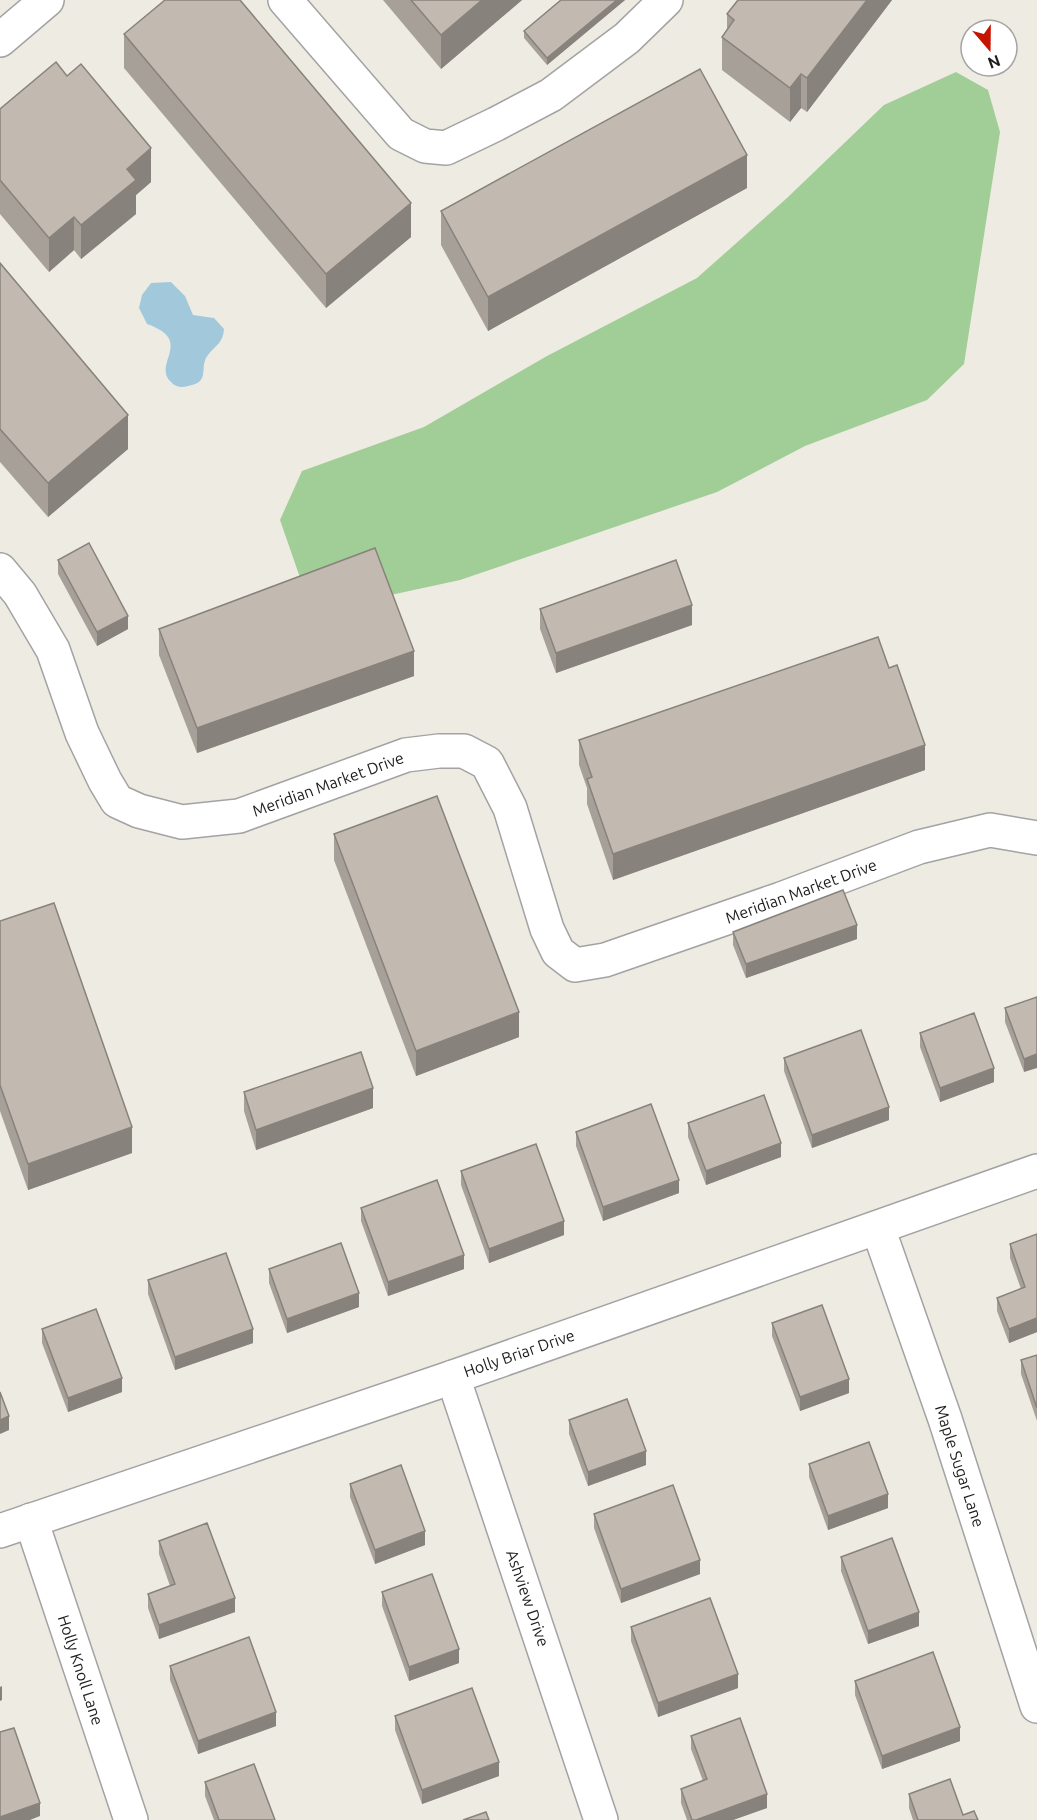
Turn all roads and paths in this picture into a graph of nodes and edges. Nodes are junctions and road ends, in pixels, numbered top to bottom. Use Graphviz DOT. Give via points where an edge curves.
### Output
graph roads {
  1 [pos="47,0"];
  2 [pos="285,0"];
  3 [pos="666,0"];
  4 [pos="0,40"];
  5 [pos="0,570"];
  6 [pos="1037,838"];
  7 [pos="1037,1171"];
  8 [pos="878,1228"];
  9 [pos="453,1377"];
  10 [pos="31,1520"];
  11 [pos="0,1531"];
  12 [pos="1037,1706"];
  13 [pos="131,1820"];
  14 [pos="601,1820"];
  1 -- 4 [label="street"];
  2 -- 3 [label="street" via="401,134 425,146 446,148 551,95 627,38"];
  5 -- 6 [label="street, Meridian Market Drive" via="20,594 53,650 82,733 117,801 138,811 182,822 238,816 406,755 464,751 487,763 510,808 547,929 558,952 575,965 616,956 919,847 990,831"];
  7 -- 8 [label="street, Holly Briar Drive"];
  8 -- 9 [label="street, Holly Briar Drive"];
  8 -- 12 [label="street, Maple Sugar Lane" via="945,1419"];
  9 -- 10 [label="street, Holly Briar Drive"];
  9 -- 14 [label="street, Ashview Drive"];
  10 -- 11 [label="street, Holly Briar Drive"];
  10 -- 13 [label="street, Holly Knoll Lane"];
}
